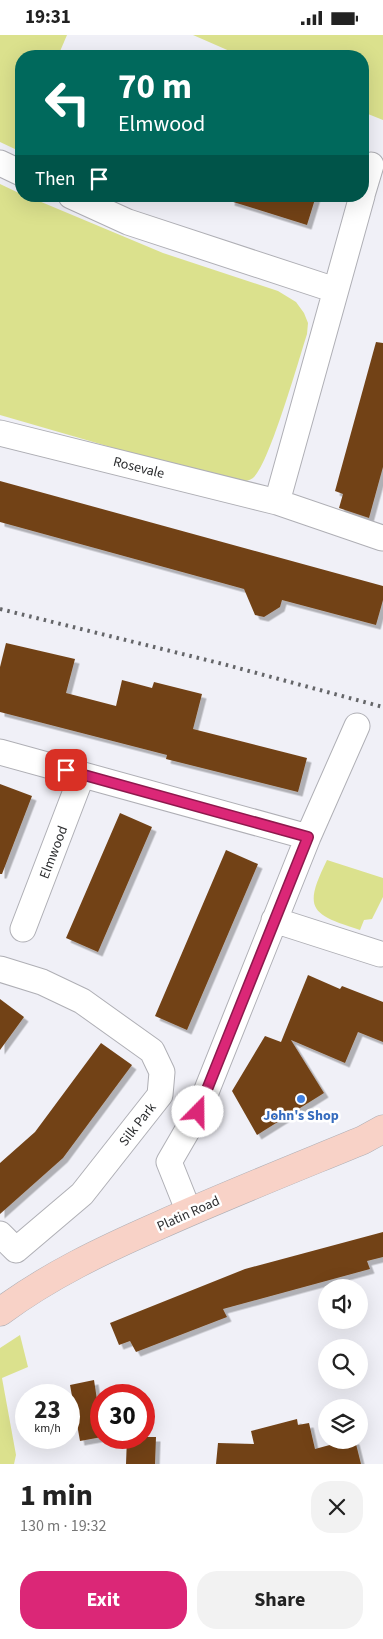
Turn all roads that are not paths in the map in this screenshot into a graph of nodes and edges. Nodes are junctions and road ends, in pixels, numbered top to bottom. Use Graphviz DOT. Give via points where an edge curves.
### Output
graph roads {
  1 [pos="0,163"];
  2 [pos="371,165"];
  3 [pos="15,170"];
  4 [pos="369,172"];
  5 [pos="84,202"];
  6 [pos="360,202"];
  7 [pos="335,290"];
  8 [pos="0,433"];
  9 [pos="277,502"];
  10 [pos="382,537"];
  11 [pos="357,727"];
  12 [pos="0,752"];
  13 [pos="82,775"];
  14 [pos="308,837"];
  15 [pos="274,920"];
  16 [pos="23,929"];
  17 [pos="380,954"];
  18 [pos="0,969"];
  19 [pos="383,1129"];
  20 [pos="189,1212"];
  21 [pos="0,1234"];
  22 [pos="0,1312"];
  1 -- 3 [label="street"];
  2 -- 4 [label="street"];
  5 -- 7 [label="street" via="128,222"];
  6 -- 7 [label="street"];
  7 -- 9 [label="street"];
  8 -- 9 [label="street, Rosevale"];
  9 -- 10 [label="street, Rosevale"];
  11 -- 14 [label="street"];
  12 -- 13 [label="street"];
  13 -- 14 [label="street"];
  13 -- 16 [label="street, Elmwood"];
  14 -- 15 [label="street"];
  15 -- 17 [label="street"];
  15 -- 20 [label="street" via="198,1112 169,1162"];
  18 -- 21 [label="street, Silk Park" via="82,1001 152,1051 162,1072 160,1095 82,1193 16,1250"];
  19 -- 20 [label="main road, Platin Road"];
  20 -- 22 [label="main road, Platin Road" via="57,1274"];
}
